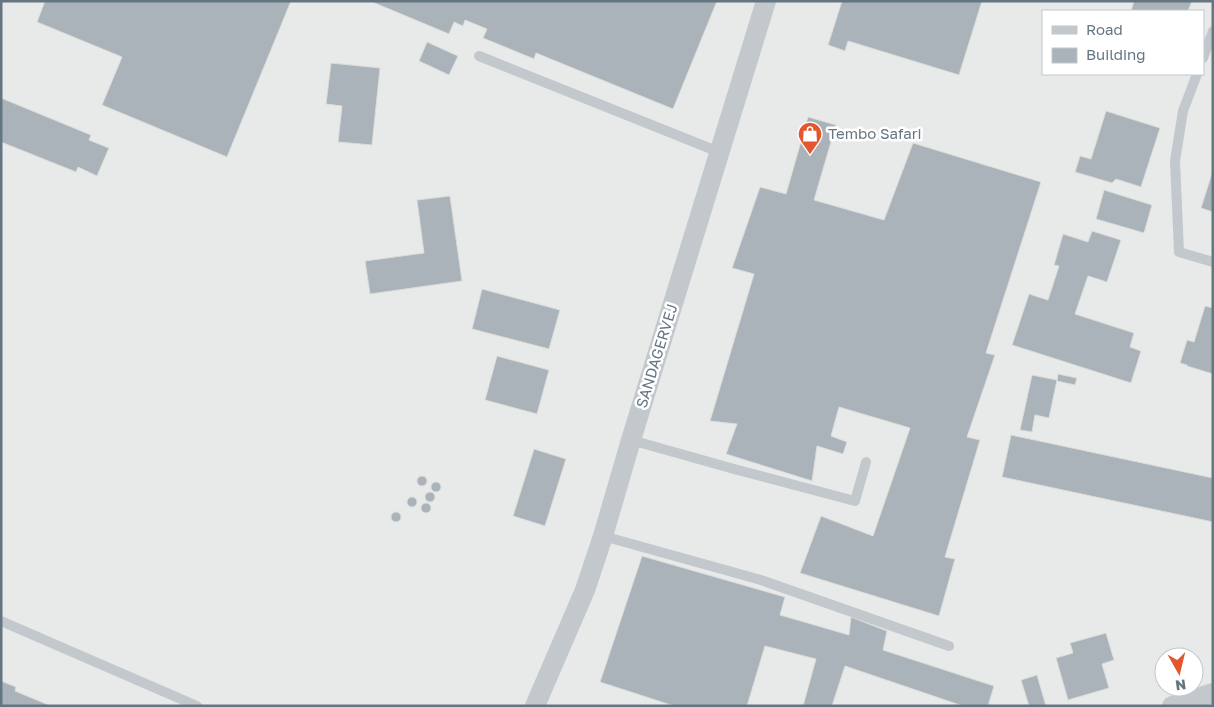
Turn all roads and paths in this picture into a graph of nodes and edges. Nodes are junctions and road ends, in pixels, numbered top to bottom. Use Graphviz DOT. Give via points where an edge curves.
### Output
graph roads {
  1 [pos="766,1"];
  2 [pos="1213,30"];
  3 [pos="1204,55"];
  4 [pos="479,56"];
  5 [pos="1197,75"];
  6 [pos="719,152"];
  7 [pos="1213,262"];
  8 [pos="631,440"];
  9 [pos="866,462"];
  10 [pos="603,536"];
  11 [pos="1,622"];
  12 [pos="949,646"];
  13 [pos="1213,693"];
  14 [pos="197,706"];
  15 [pos="535,706"];
  16 [pos="1172,706"];
  1 -- 6 [label="street, SANDAGERVEJ"];
  2 -- 3 [label="lane"];
  4 -- 6 [label="lane"];
  5 -- 7 [label="lane" via="1183,111 1175,161 1178,252"];
  6 -- 8 [label="street, SANDAGERVEJ"];
  8 -- 9 [label="lane" via="855,501"];
  8 -- 10 [label="street, SANDAGERVEJ"];
  10 -- 12 [label="lane" via="760,580"];
  10 -- 15 [label="street, SANDAGERVEJ" via="585,590"];
  11 -- 14 [label="lane"];
  13 -- 16 [label="street"];
}
